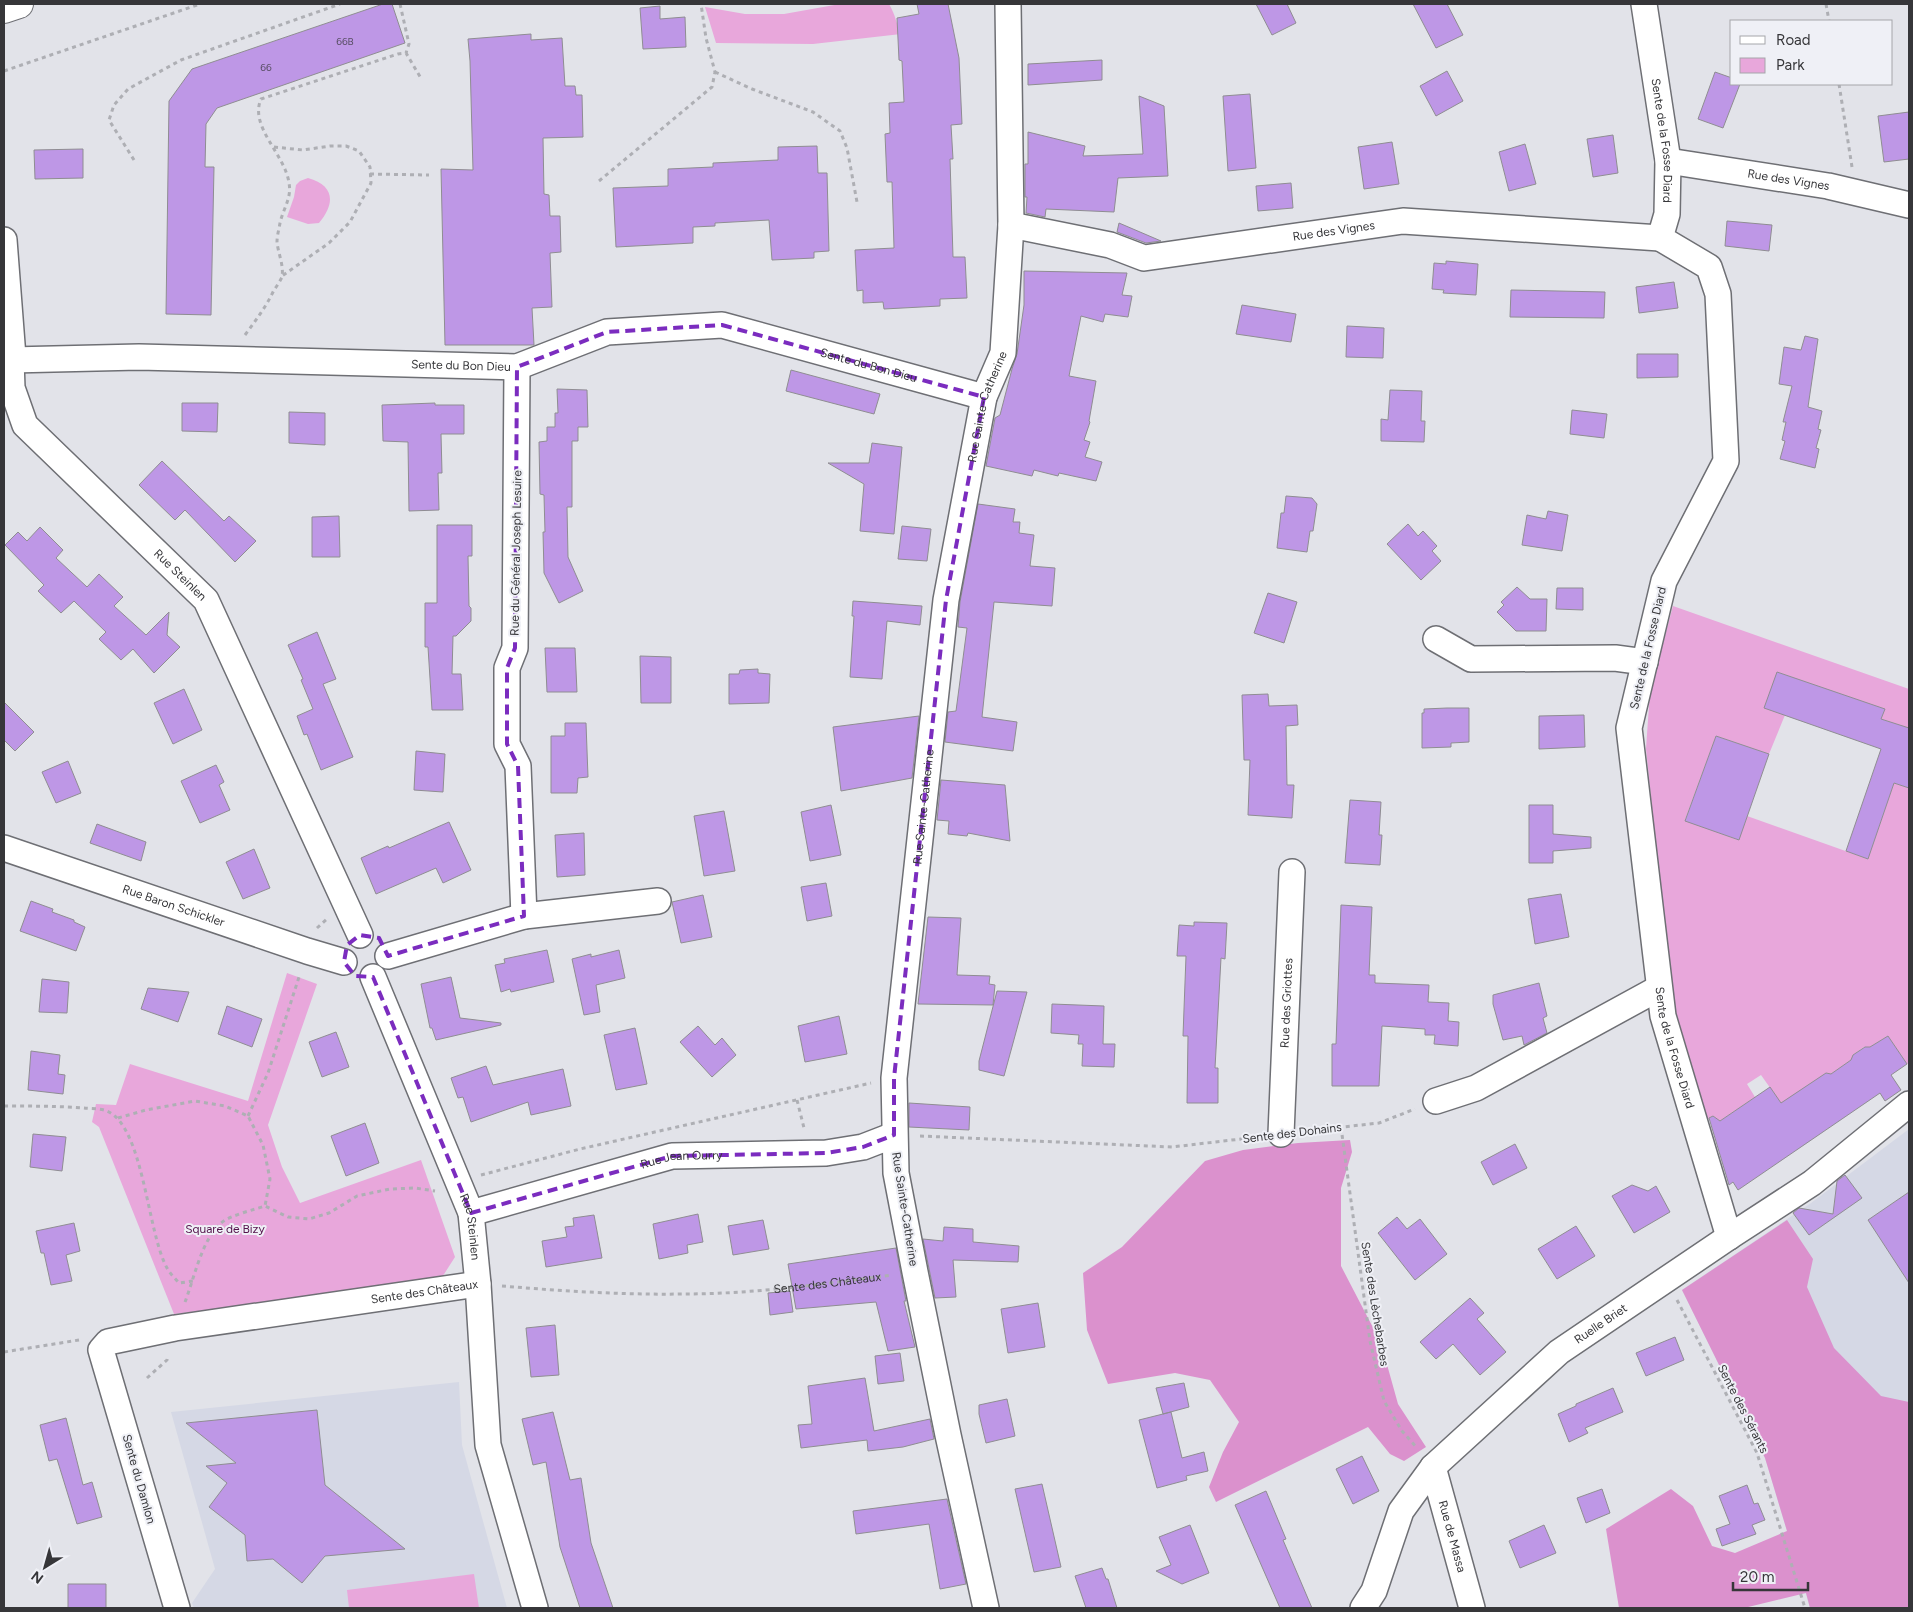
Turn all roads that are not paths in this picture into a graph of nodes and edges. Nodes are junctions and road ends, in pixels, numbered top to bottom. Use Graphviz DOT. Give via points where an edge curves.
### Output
graph roads {
  1 [pos="19,4"];
  2 [pos="1008,4"];
  3 [pos="1644,4"];
  4 [pos="4,9"];
  5 [pos="1668,160"];
  6 [pos="1909,205"];
  7 [pos="1011,225"];
  8 [pos="1660,238"];
  9 [pos="4,240"];
  10 [pos="11,360"];
  11 [pos="517,367"];
  12 [pos="984,398"];
  13 [pos="1436,639"];
  14 [pos="1645,662"];
  15 [pos="4,848"];
  16 [pos="1292,872"];
  17 [pos="658,901"];
  18 [pos="524,916"];
  19 [pos="360,935"];
  20 [pos="388,956"];
  21 [pos="344,962"];
  22 [pos="373,977"];
  23 [pos="1660,988"];
  24 [pos="1436,1101"];
  25 [pos="1909,1104"];
  26 [pos="1281,1134"];
  27 [pos="894,1135"];
  28 [pos="471,1214"];
  29 [pos="1729,1237"];
  30 [pos="478,1284"];
  31 [pos="101,1350"];
  32 [pos="1433,1466"];
  33 [pos="177,1608"];
  34 [pos="534,1608"];
  35 [pos="986,1608"];
  36 [pos="1363,1608"];
  37 [pos="1472,1608"];
  1 -- 4 [label="main road"];
  2 -- 7 [label="street, Rue Sainte-Catherine"];
  3 -- 5 [label="street, Sente de la Fosse Diard"];
  5 -- 6 [label="street, Rue des Vignes" via="1828,186"];
  5 -- 8 [label="street, Sente de la Fosse Diard" via="1667,214"];
  7 -- 8 [label="street, Rue des Vignes" via="1110,246 1144,258 1403,221"];
  7 -- 12 [label="street, Rue Sainte-Catherine" via="1003,353"];
  8 -- 14 [label="street, Sente de la Fosse Diard" via="1709,267 1718,294 1726,460 1664,581"];
  9 -- 10 [label="street, Rue Steinlen"];
  10 -- 11 [label="street, Sente du Bon Dieu" via="139,357"];
  10 -- 19 [label="street, Rue Steinlen" via="12,388 25,425 206,600"];
  11 -- 12 [label="street, Sente du Bon Dieu" via="607,332 722,325"];
  11 -- 18 [label="street, Rue du Général Joseph Lesuire" via="515,648 507,668 507,744 518,766"];
  12 -- 27 [label="street, Rue Sainte-Catherine" via="946,600 894,1078"];
  13 -- 14 [label="street" via="1471,659 1615,658"];
  14 -- 23 [label="street, Sente de la Fosse Diard" via="1629,728"];
  15 -- 21 [label="street, Rue Baron Schickler"];
  16 -- 26 [label="street, Rue des Griottes"];
  17 -- 18 [label="street"];
  18 -- 20 [label="street"];
  19 -- 20 [label="street" via="379,938"];
  19 -- 21 [label="street" via="346,945"];
  20 -- 22 [label="street" via="384,969"];
  21 -- 22 [label="street" via="355,976"];
  22 -- 28 [label="street, Rue Steinlen"];
  23 -- 24 [label="street" via="1476,1088"];
  23 -- 29 [label="street, Sente de la Fosse Diard" via="1663,1016"];
  25 -- 29 [label="street, Ruelle Briet" via="1812,1183"];
  27 -- 28 [label="street, Rue Jean Ourry" via="863,1147 826,1153 672,1156"];
  27 -- 35 [label="street, Rue Sainte-Catherine" via="896,1173 915,1272"];
  28 -- 30 [label="street, Rue Steinlen"];
  29 -- 32 [label="street, Ruelle Briet" via="1559,1352"];
  30 -- 31 [label="street, Sente des Châteaux" via="175,1328 108,1342"];
  30 -- 34 [label="street, Rue Steinlen" via="488,1445"];
  31 -- 33 [label="street, Sente du Damlon"];
  32 -- 36 [label="street, Ruelle Briet" via="1401,1511 1374,1591"];
  32 -- 37 [label="street, Rue de Massa"];
}
